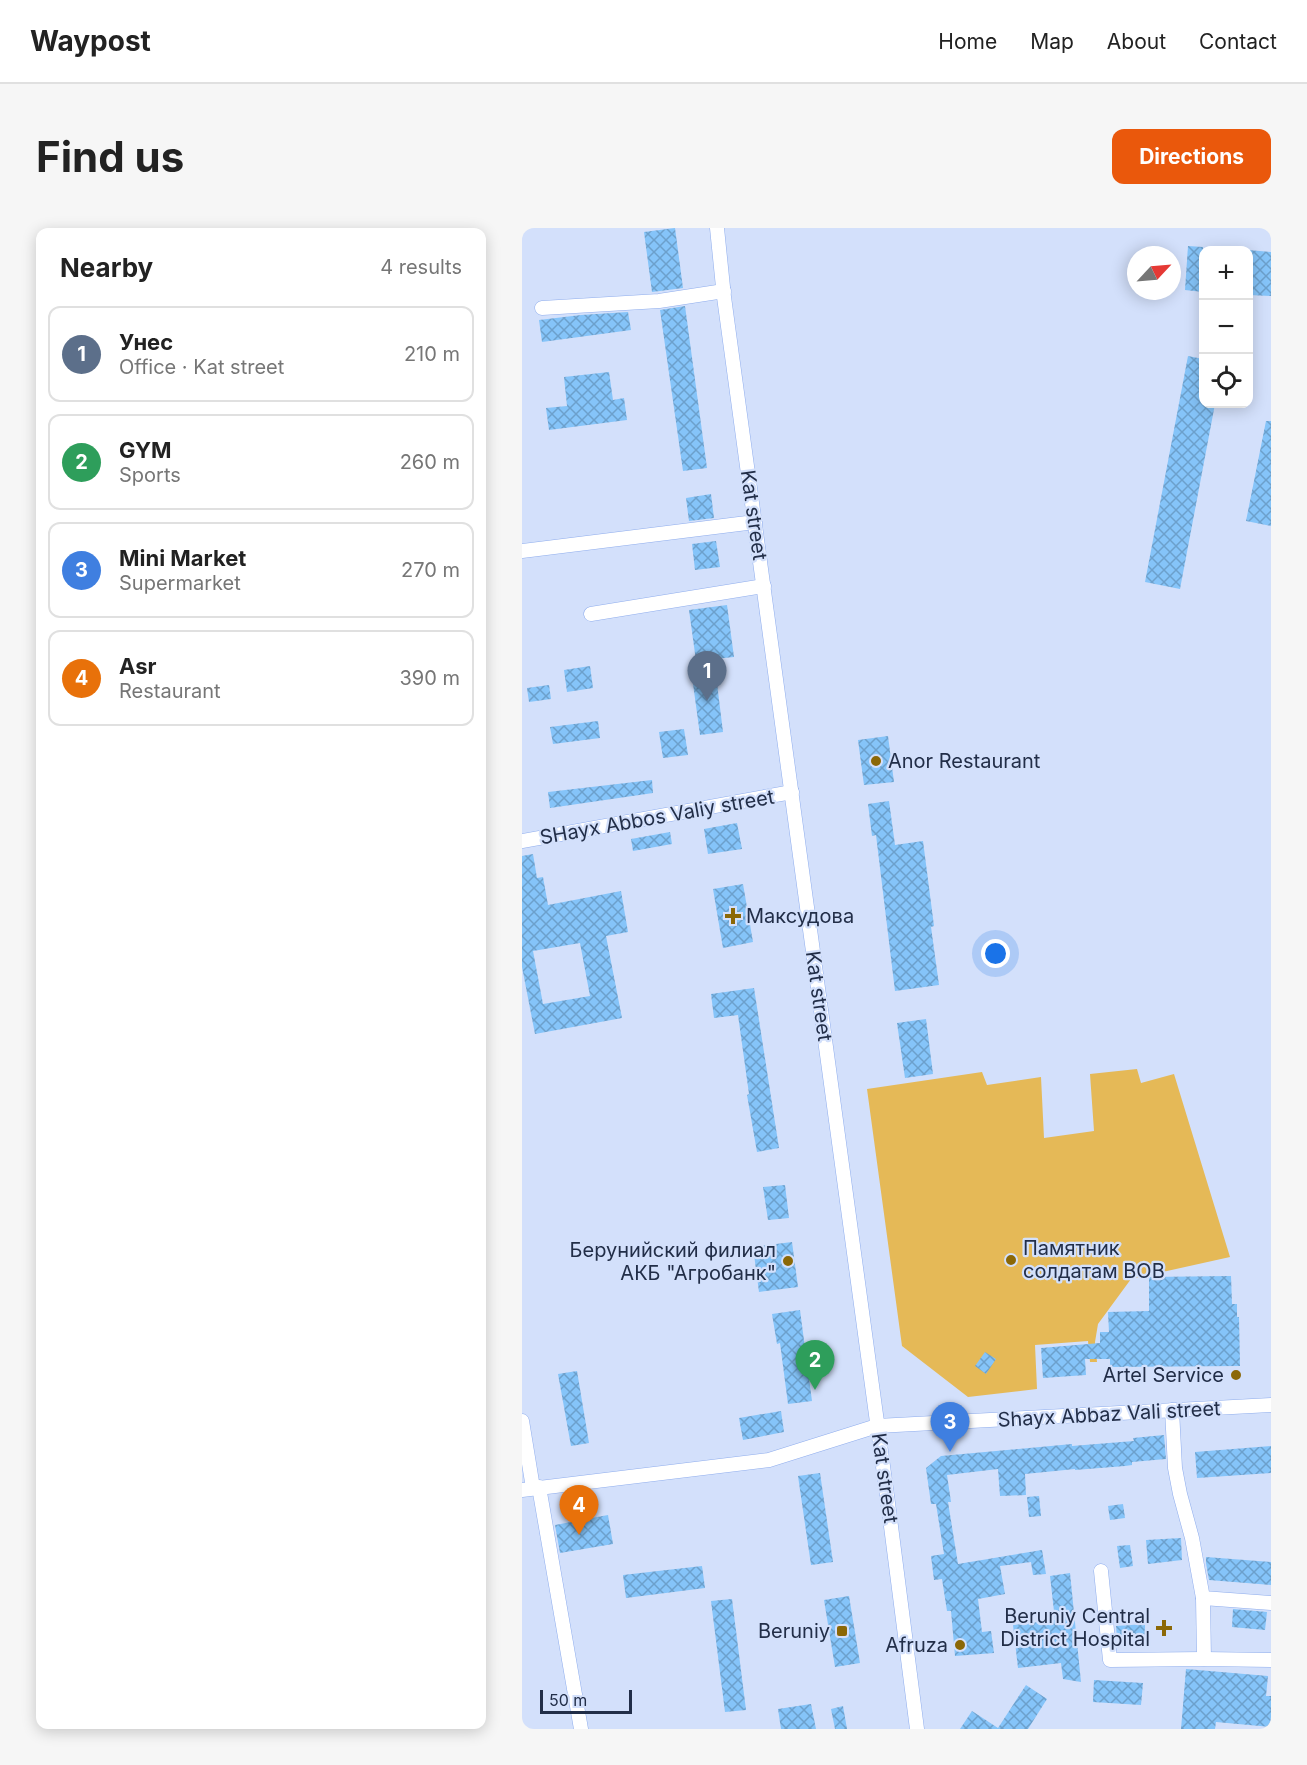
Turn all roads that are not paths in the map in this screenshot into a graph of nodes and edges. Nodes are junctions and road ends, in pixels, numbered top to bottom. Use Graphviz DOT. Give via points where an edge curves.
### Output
graph roads {
  1 [pos="717,228"];
  2 [pos="724,291"];
  3 [pos="542,308"];
  4 [pos="755,522"];
  5 [pos="522,551"];
  6 [pos="764,586"];
  7 [pos="591,614"];
  8 [pos="792,792"];
  9 [pos="522,841"];
  10 [pos="1271,1405"];
  11 [pos="1172,1410"];
  12 [pos="522,1422"];
  13 [pos="878,1426"];
  14 [pos="532,1488"];
  15 [pos="1101,1571"];
  16 [pos="1203,1598"];
  17 [pos="1271,1603"];
  18 [pos="1204,1659"];
  19 [pos="1271,1660"];
  20 [pos="581,1729"];
  21 [pos="917,1729"];
  1 -- 2 [label="street, Kat street"];
  2 -- 3 [label="street" via="659,301"];
  2 -- 4 [label="street, Kat street"];
  4 -- 5 [label="street"];
  4 -- 6 [label="street, Kat street"];
  6 -- 7 [label="street"];
  6 -- 8 [label="street, Kat street"];
  8 -- 9 [label="street, SHayx Abbos Valiy street"];
  8 -- 13 [label="street, Kat street"];
  10 -- 11 [label="street, Shayx Abbaz Vali street"];
  11 -- 13 [label="street, Shayx Abbaz Vali street"];
  11 -- 16 [label="street" via="1175,1467"];
  12 -- 14 [label="street"];
  13 -- 14 [label="street, Shayx Abbaz Vali street" via="769,1460"];
  13 -- 21 [label="street, Kat street"];
  14 -- 20 [label="street"];
  15 -- 18 [label="street" via="1110,1660"];
  16 -- 17 [label="street"];
  16 -- 18 [label="street"];
  18 -- 19 [label="street"];
}
